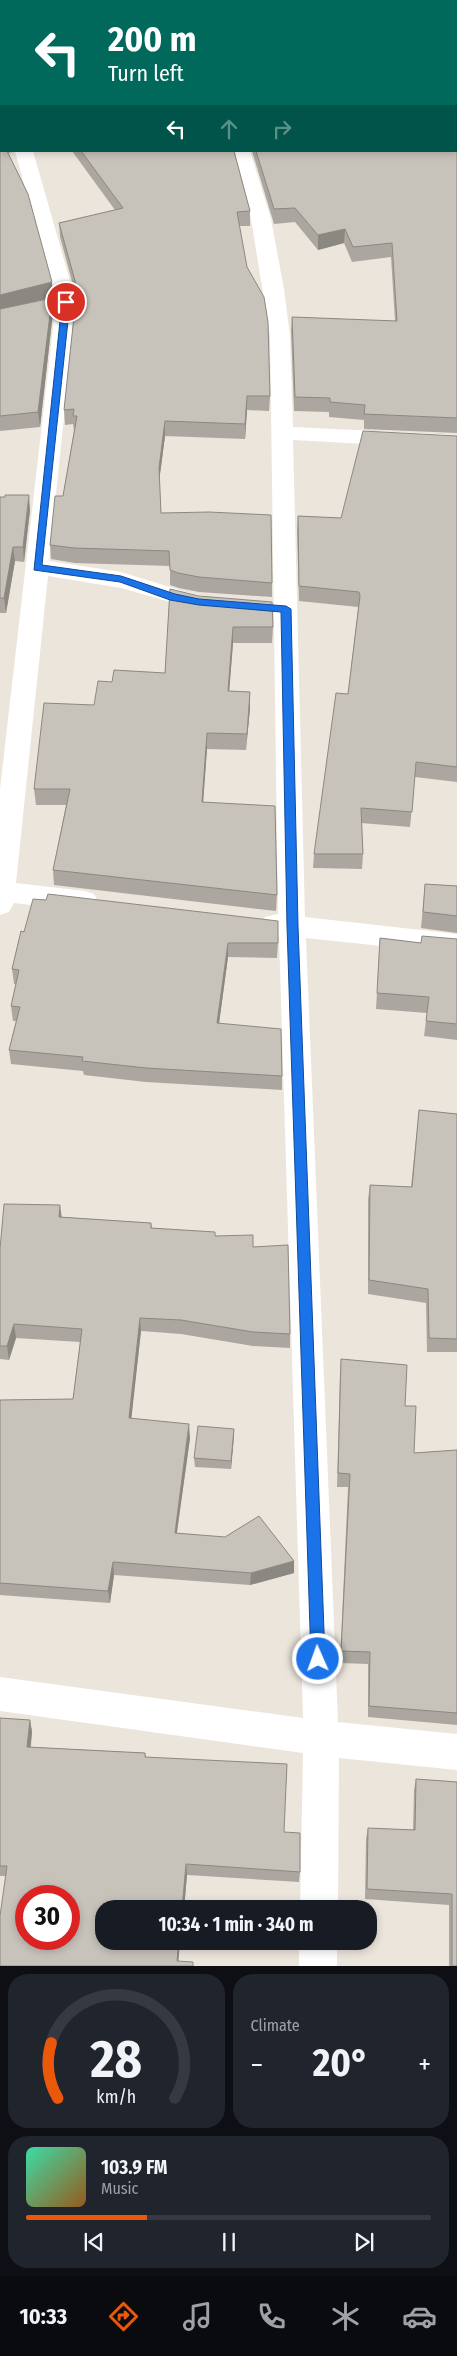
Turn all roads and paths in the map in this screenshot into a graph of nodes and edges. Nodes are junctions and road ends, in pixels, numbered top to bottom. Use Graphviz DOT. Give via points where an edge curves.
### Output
graph roads {
  1 [pos="24,152"];
  2 [pos="241,152"];
  3 [pos="284,433"];
  4 [pos="457,442"];
  5 [pos="37,568"];
  6 [pos="228,604"];
  7 [pos="0,896"];
  8 [pos="108,904"];
  9 [pos="254,922"];
  10 [pos="292,926"];
  11 [pos="457,944"];
  12 [pos="0,1694"];
  13 [pos="320,1738"];
  14 [pos="457,1752"];
  15 [pos="319,1900"];
  16 [pos="318,1950"];
  17 [pos="318,1966"];
  1 -- 5 [label="street" via="56,304"];
  2 -- 3 [label="street" via="252,181 271,264 280,336"];
  3 -- 4 [label="street"];
  3 -- 10 [label="street" via="276,608"];
  5 -- 6 [label="street" via="121,580 173,597"];
  5 -- 7 [label="street"];
  7 -- 8 [label="street"];
  9 -- 10 [label="street"];
  10 -- 11 [label="street"];
  10 -- 13 [label="street"];
  12 -- 13 [label="street"];
  13 -- 14 [label="street"];
  13 -- 15 [label="street"];
  16 -- 17 [label="street"];
}
